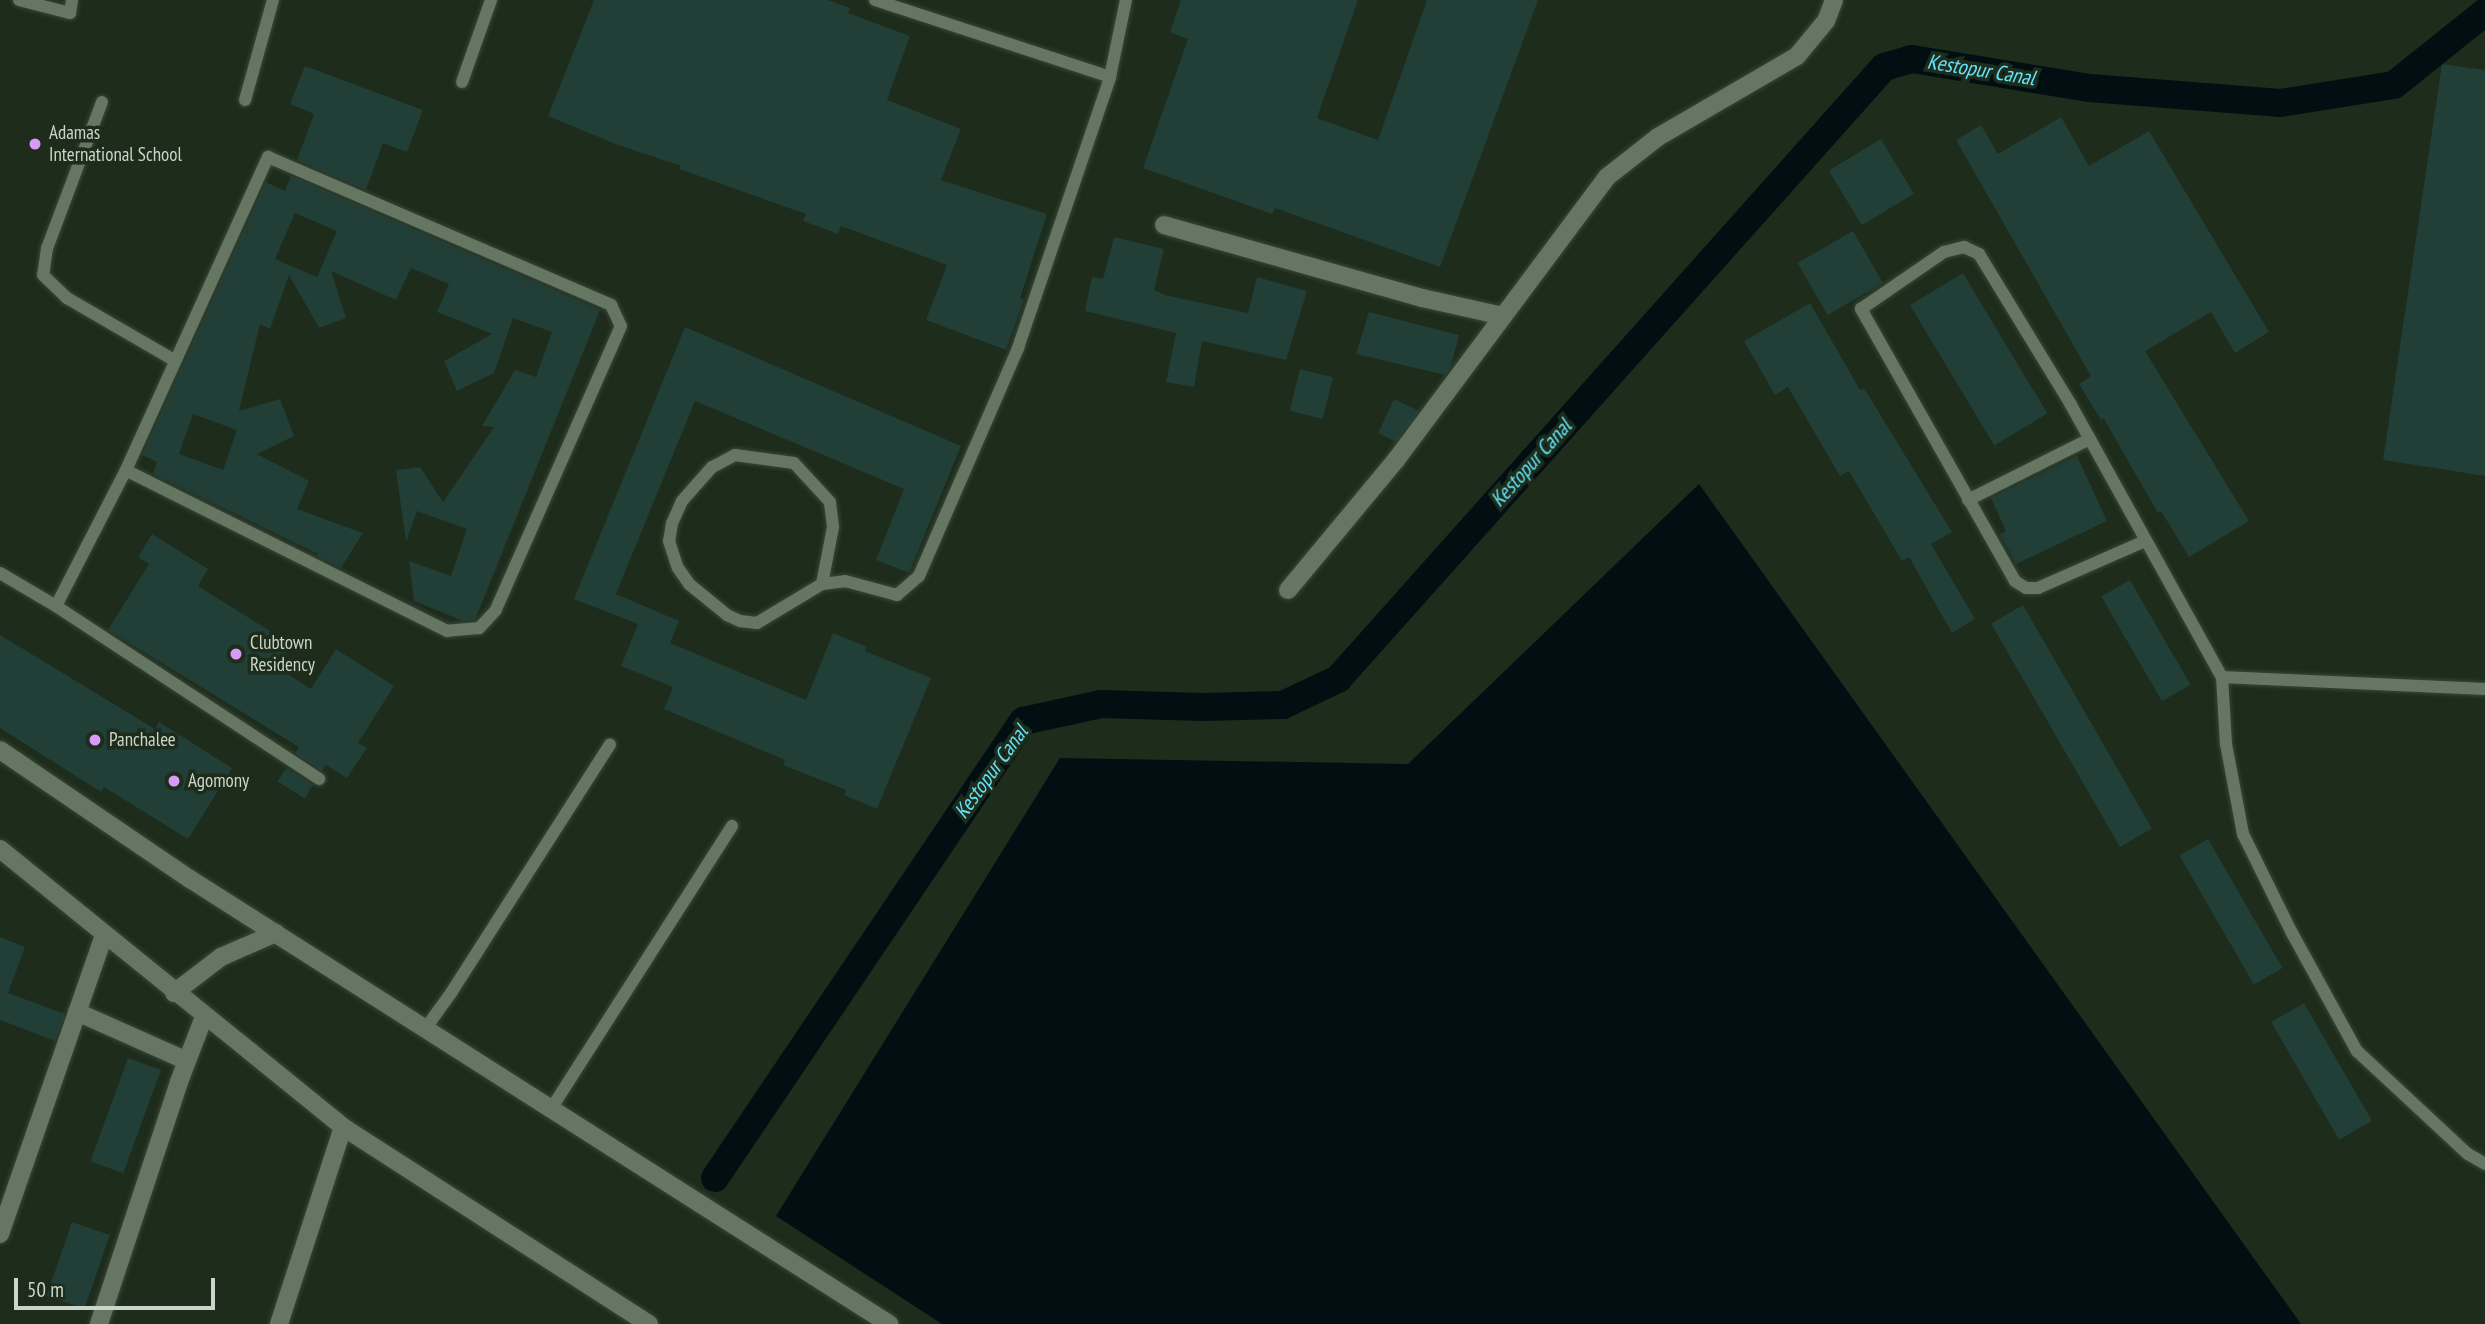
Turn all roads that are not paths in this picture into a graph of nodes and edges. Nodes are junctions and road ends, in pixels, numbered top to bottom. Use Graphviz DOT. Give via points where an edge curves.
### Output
graph roads {
  1 [pos="19,0"];
  2 [pos="72,0"];
  3 [pos="273,0"];
  4 [pos="491,0"];
  5 [pos="1126,0"];
  6 [pos="1834,0"];
  7 [pos="883,1"];
  8 [pos="1110,78"];
  9 [pos="462,82"];
  10 [pos="245,100"];
  11 [pos="102,102"];
  12 [pos="1164,225"];
  13 [pos="1503,316"];
  14 [pos="174,360"];
  15 [pos="2090,439"];
  16 [pos="126,470"];
  17 [pos="1968,500"];
  18 [pos="2145,541"];
  19 [pos="0,573"];
  20 [pos="822,584"];
  21 [pos="1288,590"];
  22 [pos="56,606"];
  23 [pos="2222,677"];
  24 [pos="2485,689"];
  25 [pos="610,744"];
  26 [pos="0,750"];
  27 [pos="319,779"];
  28 [pos="732,826"];
  29 [pos="1,852"];
  30 [pos="276,933"];
  31 [pos="104,936"];
  32 [pos="174,993"];
  33 [pos="77,1012"];
  34 [pos="204,1017"];
  35 [pos="430,1022"];
  36 [pos="187,1060"];
  37 [pos="555,1102"];
  38 [pos="344,1127"];
  39 [pos="2485,1164"];
  40 [pos="0,1234"];
  41 [pos="99,1324"];
  42 [pos="279,1324"];
  43 [pos="649,1324"];
  44 [pos="889,1324"];
  1 -- 2 [label="lane" via="70,13"];
  3 -- 10 [label="lane"];
  4 -- 9 [label="lane"];
  5 -- 8 [label="lane"];
  6 -- 13 [label="street" via="1826,22 1797,56 1658,137 1607,177"];
  7 -- 8 [label="lane"];
  8 -- 20 [label="lane" via="1018,348 919,576 897,595 845,581"];
  11 -- 14 [label="lane" via="47,248 43,275 67,298"];
  12 -- 13 [label="street" via="1422,298"];
  13 -- 21 [label="street" via="1396,460"];
  14 -- 16 [label="lane"];
  14 -- 16 [label="lane" via="268,157 611,305 621,326 496,610 478,628 447,631"];
  15 -- 17 [label="lane"];
  15 -- 17 [label="lane" via="1979,254 1964,247 1944,252 1861,309"];
  15 -- 18 [label="lane"];
  16 -- 22 [label="lane"];
  17 -- 18 [label="lane" via="2001,561 2026,588 2038,588"];
  18 -- 23 [label="lane"];
  19 -- 22 [label="lane"];
  20 -- 20 [label="lane" via="757,623 727,614 689,584 672,554 668,541 682,501 712,467 735,455 794,463 830,502 833,527"];
  22 -- 27 [label="lane"];
  23 -- 24 [label="lane"];
  23 -- 39 [label="lane" via="2226,744 2243,834 2291,933 2357,1051"];
  25 -- 35 [label="lane"];
  26 -- 30 [label="street"];
  28 -- 37 [label="lane"];
  29 -- 31 [label="street"];
  30 -- 32 [label="street" via="221,957"];
  30 -- 35 [label="street"];
  31 -- 32 [label="street"];
  31 -- 33 [label="street"];
  32 -- 34 [label="street"];
  33 -- 36 [label="street"];
  33 -- 40 [label="street"];
  34 -- 36 [label="street"];
  34 -- 38 [label="street"];
  35 -- 37 [label="street"];
  36 -- 41 [label="street"];
  37 -- 44 [label="street"];
  38 -- 42 [label="street"];
  38 -- 43 [label="street"];
}
